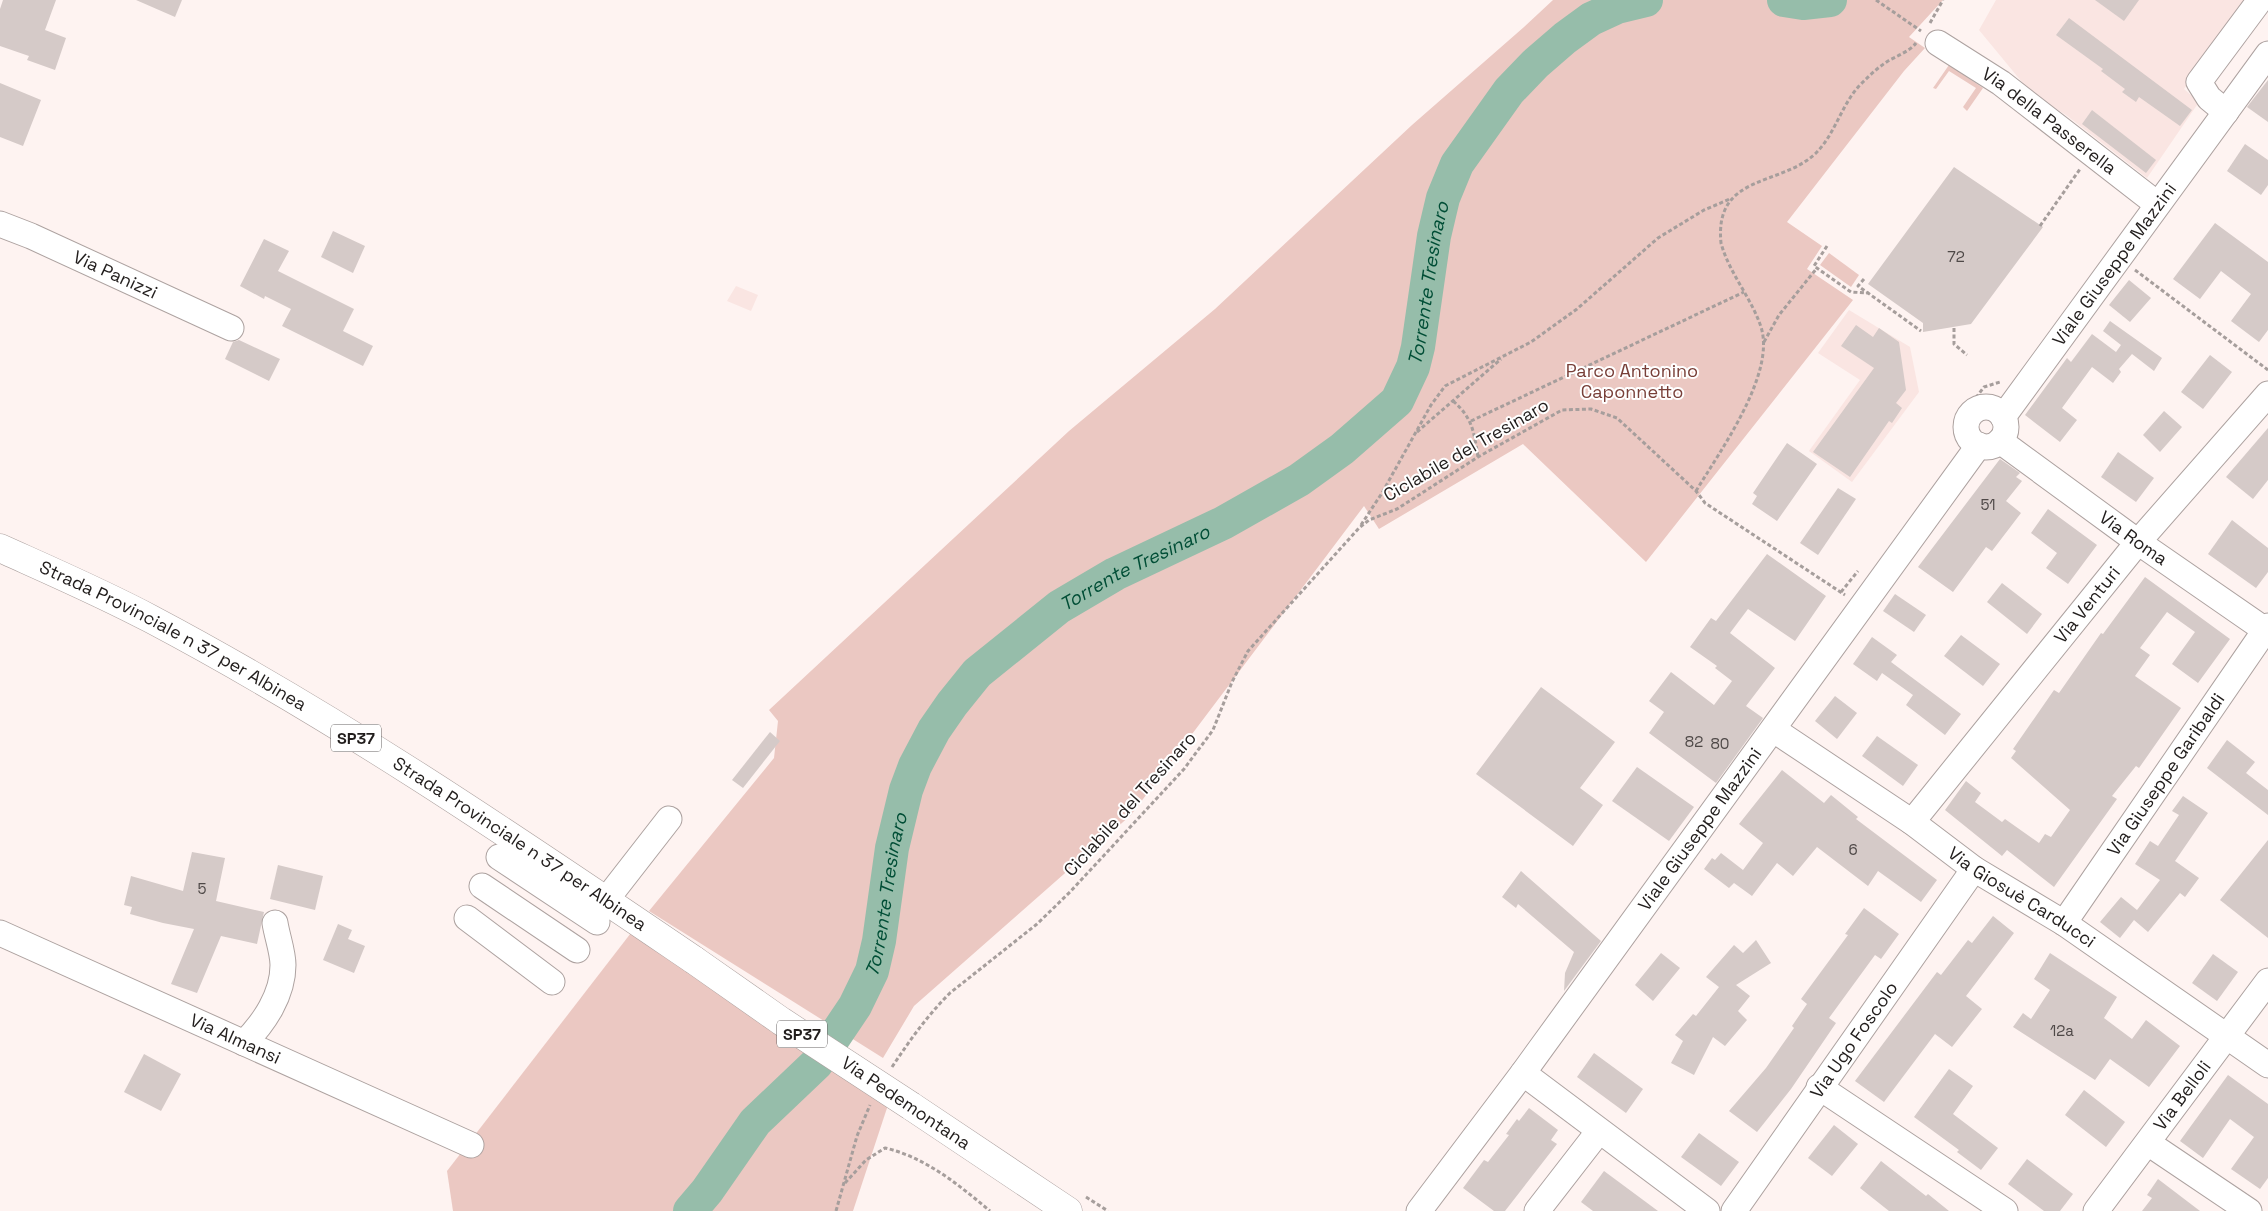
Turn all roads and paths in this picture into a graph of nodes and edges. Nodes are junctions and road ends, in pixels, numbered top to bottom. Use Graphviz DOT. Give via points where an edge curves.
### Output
graph roads {
  1 [pos="1876,0"];
  2 [pos="1943,0"];
  3 [pos="2260,0"];
  4 [pos="1927,38"];
  5 [pos="2268,54"];
  6 [pos="2226,112"];
  7 [pos="2084,162"];
  8 [pos="1732,199"];
  9 [pos="2157,204"];
  10 [pos="0,224"];
  11 [pos="2040,226"];
  12 [pos="1827,246"];
  13 [pos="2120,258"];
  14 [pos="1817,268"];
  15 [pos="1864,279"];
  16 [pos="1744,292"];
  17 [pos="1868,293"];
  18 [pos="231,328"];
  19 [pos="1954,328"];
  20 [pos="1921,331"];
  21 [pos="1763,344"];
  22 [pos="1967,355"];
  23 [pos="1506,356"];
  24 [pos="2268,370"];
  25 [pos="2004,376"];
  26 [pos="2268,394"];
  27 [pos="1453,401"];
  28 [pos="1471,422"];
  29 [pos="1413,436"];
  30 [pos="1985,436"];
  31 [pos="1478,458"];
  32 [pos="1696,491"];
  33 [pos="1359,528"];
  34 [pos="2138,542"];
  35 [pos="0,548"];
  36 [pos="1841,592"];
  37 [pos="2267,629"];
  38 [pos="1774,730"];
  39 [pos="669,819"];
  40 [pos="1912,822"];
  41 [pos="1974,869"];
  42 [pos="483,886"];
  43 [pos="275,923"];
  44 [pos="2064,923"];
  45 [pos="0,933"];
  46 [pos="581,942"];
  47 [pos="694,960"];
  48 [pos="2268,981"];
  49 [pos="2227,1037"];
  50 [pos="244,1043"];
  51 [pos="2268,1065"];
  52 [pos="889,1072"];
  53 [pos="1523,1072"];
  54 [pos="1820,1087"];
  55 [pos="872,1100"];
  56 [pos="1599,1130"];
  57 [pos="2148,1143"];
  58 [pos="470,1145"];
  59 [pos="845,1183"];
  60 [pos="1076,1203"];
  61 [pos="836,1211"];
  62 [pos="990,1211"];
  63 [pos="1108,1211"];
  64 [pos="1418,1211"];
  65 [pos="1537,1211"];
  66 [pos="1707,1211"];
  67 [pos="1734,1211"];
  68 [pos="2005,1211"];
  69 [pos="2096,1211"];
  70 [pos="2248,1211"];
  1 -- 4 [label="path"];
  2 -- 4 [label="path"];
  3 -- 6 [label="street" via="2200,82 2209,98"];
  4 -- 8 [label="path" via="1876,70 1858,88 1817,152 1796,166 1752,183"];
  4 -- 9 [label="street, Via della Passerella" via="2001,83"];
  5 -- 6 [label="street, Viale Giuseppe Mazzini"];
  6 -- 9 [label="street, Viale Giuseppe Mazzini"];
  7 -- 11 [label="path"];
  8 -- 16 [label="path" via="1723,213 1719,230 1721,243"];
  8 -- 23 [label="path" via="1704,210 1658,238 1558,324"];
  9 -- 13 [label="street, Viale Giuseppe Mazzini"];
  10 -- 18 [label="street, Via Panizzi"];
  12 -- 14 [label="path" via="1814,266"];
  13 -- 24 [label="path"];
  13 -- 30 [label="street, Viale Giuseppe Mazzini"];
  14 -- 17 [label="path" via="1851,292"];
  14 -- 21 [label="path" via="1779,315"];
  15 -- 17 [label="path" via="1858,286"];
  16 -- 21 [label="path" via="1760,326"];
  16 -- 28 [label="path"];
  17 -- 20 [label="path"];
  19 -- 22 [label="path" via="1954,344"];
  21 -- 32 [label="path" via="1758,375 1748,402"];
  23 -- 27 [label="path"];
  23 -- 29 [label="path" via="1445,386"];
  25 -- 30 [label="path" via="1998,384 1984,387 1957,423"];
  26 -- 34 [label="street, Via Venturi"];
  27 -- 28 [label="path"];
  27 -- 29 [label="path"];
  28 -- 31 [label="path"];
  29 -- 33 [label="path"];
  30 -- 34 [label="street, Via Roma"];
  30 -- 38 [label="street, Viale Giuseppe Mazzini"];
  31 -- 32 [label="path, Ciclabile del Tresinaro" via="1562,410 1591,409 1617,418"];
  31 -- 33 [label="path, Ciclabile del Tresinaro" via="1397,509 1369,520"];
  32 -- 36 [label="path, Ciclabile del Tresinaro" via="1705,503"];
  33 -- 52 [label="path, Ciclabile del Tresinaro" via="1248,651 1213,730 1184,769 1037,924 937,1006"];
  34 -- 37 [label="street, Via Roma"];
  34 -- 40 [label="street, Via Venturi"];
  35 -- 46 [label="main road, Strada Provinciale n 37 per Albinea / SP37" via="151,619 320,715 449,795"];
  37 -- 44 [label="street, Via Giuseppe Garibaldi"];
  38 -- 40 [label="street, Via Giosuè Carducci"];
  38 -- 53 [label="street, Viale Giuseppe Mazzini"];
  39 -- 46 [label="street"];
  40 -- 41 [label="street, Via Giosuè Carducci"];
  41 -- 44 [label="street, Via Giosuè Carducci"];
  41 -- 54 [label="street, Via Ugo Foscolo"];
  42 -- 46 [label="street"];
  42 -- 46 [label="street"];
  42 -- 46 [label="street"];
  43 -- 50 [label="street" via="283,964 281,984 260,1027"];
  44 -- 49 [label="street, Via Giosuè Carducci"];
  45 -- 50 [label="street, Via Almansi"];
  46 -- 47 [label="main road, Strada Provinciale n 37 per Albinea / SP37"];
  47 -- 60 [label="main road, Via Pedemontana / SP37, bridge" via="911,1106"];
  48 -- 49 [label="street, Via Belloli"];
  49 -- 51 [label="street, Via Giosuè Carducci"];
  49 -- 57 [label="street, Via Belloli"];
  50 -- 58 [label="street, Via Almansi"];
  53 -- 56 [label="street"];
  53 -- 64 [label="street, Viale Giuseppe Mazzini"];
  54 -- 67 [label="street, Via Ugo Foscolo"];
  54 -- 68 [label="street"];
  55 -- 59 [label="path" via="857,1136"];
  56 -- 65 [label="street"];
  56 -- 66 [label="street"];
  57 -- 69 [label="street, Via Belloli"];
  57 -- 70 [label="street"];
  59 -- 61 [label="path"];
  59 -- 62 [label="path" via="866,1160 885,1148 908,1154 954,1181"];
  60 -- 63 [label="path"];
}
